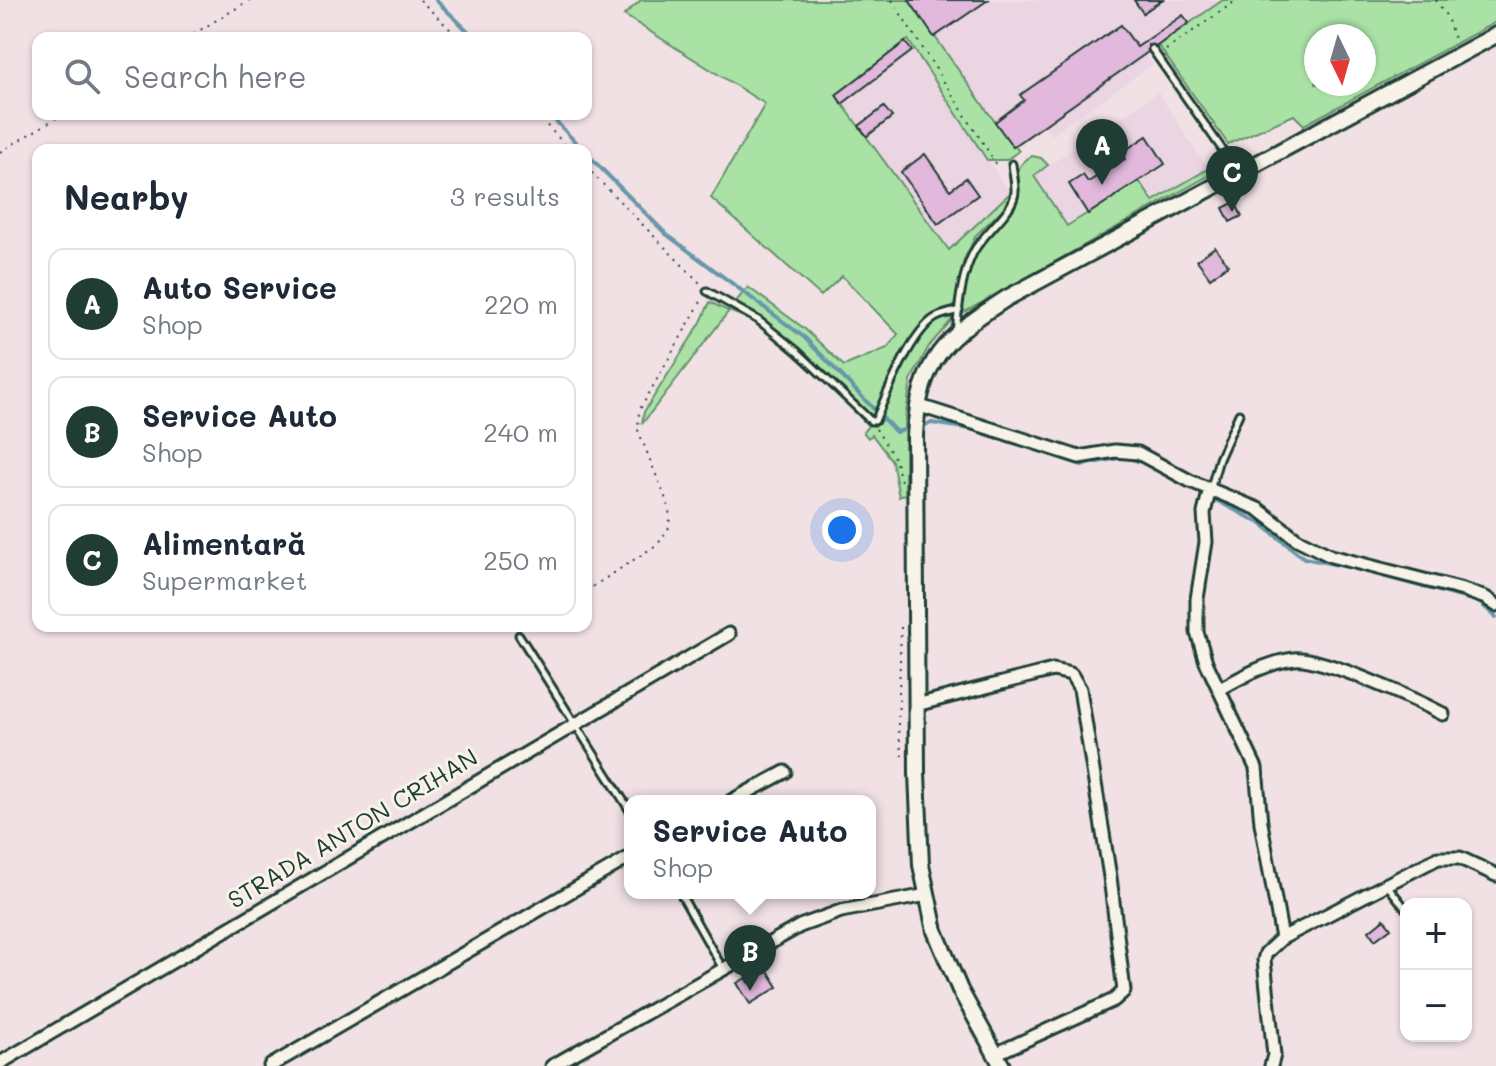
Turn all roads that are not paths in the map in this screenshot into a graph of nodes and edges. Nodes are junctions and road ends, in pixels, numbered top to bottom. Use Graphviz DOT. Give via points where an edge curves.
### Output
graph roads {
  1 [pos="1496,35"];
  2 [pos="1152,49"];
  3 [pos="1012,164"];
  4 [pos="1239,173"];
  5 [pos="707,291"];
  6 [pos="959,310"];
  7 [pos="956,333"];
  8 [pos="917,410"];
  9 [pos="1239,414"];
  10 [pos="1210,488"];
  11 [pos="1496,605"];
  12 [pos="729,634"];
  13 [pos="519,635"];
  14 [pos="1220,689"];
  15 [pos="916,705"];
  16 [pos="1443,714"];
  17 [pos="576,722"];
  18 [pos="785,772"];
  19 [pos="742,795"];
  20 [pos="624,801"];
  21 [pos="624,860"];
  22 [pos="1496,875"];
  23 [pos="1386,885"];
  24 [pos="927,895"];
  25 [pos="683,899"];
  26 [pos="1400,902"];
  27 [pos="1282,938"];
  28 [pos="723,969"];
  29 [pos="999,1060"];
  30 [pos="0,1063"];
  31 [pos="270,1066"];
  32 [pos="552,1066"];
  33 [pos="1271,1066"];
  1 -- 4 [label="main road"];
  2 -- 4 [label="lane"];
  3 -- 6 [label="lane" via="1012,204 974,251 964,273"];
  4 -- 7 [label="main road" via="1007,298"];
  5 -- 6 [label="lane" via="758,320 873,421 918,336 933,319"];
  6 -- 7 [label="lane"];
  7 -- 8 [label="main road" via="932,362"];
  8 -- 10 [label="street" via="1079,457 1138,453"];
  8 -- 15 [label="main road"];
  9 -- 10 [label="lane"];
  10 -- 11 [label="street" via="1258,509 1297,539 1331,556 1463,590"];
  10 -- 14 [label="street" via="1196,624"];
  12 -- 17 [label="street, STRADA ANTON CRIHAN"];
  13 -- 17 [label="lane"];
  14 -- 16 [label="street" via="1263,668 1303,659"];
  14 -- 27 [label="street" via="1256,768"];
  15 -- 24 [label="main road" via="921,865"];
  15 -- 29 [label="street" via="1053,670 1071,674 1080,689 1124,991"];
  17 -- 20 [label="lane"];
  17 -- 30 [label="street, STRADA ANTON CRIHAN"];
  18 -- 19 [label="street"];
  21 -- 31 [label="street"];
  22 -- 23 [label="street" via="1445,856"];
  23 -- 26 [label="lane"];
  23 -- 27 [label="street"];
  24 -- 28 [label="street" via="827,915"];
  24 -- 29 [label="main road" via="955,978"];
  25 -- 28 [label="lane"];
  27 -- 33 [label="street" via="1264,960"];
  28 -- 32 [label="street"];
}
